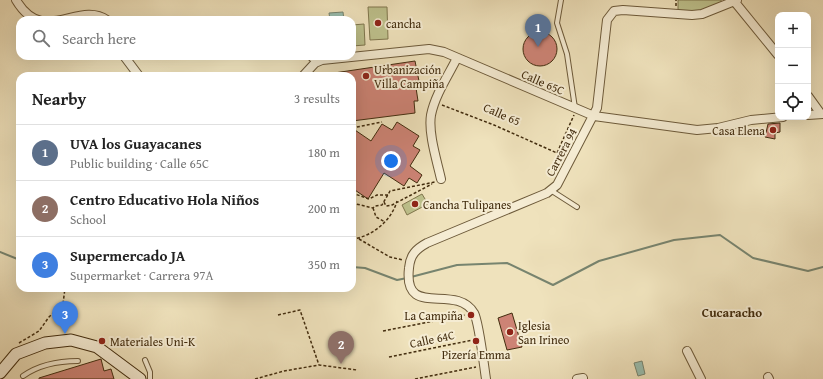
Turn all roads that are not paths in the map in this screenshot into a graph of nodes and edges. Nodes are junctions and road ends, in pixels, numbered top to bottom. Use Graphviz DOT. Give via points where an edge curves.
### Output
graph roads {
  1 [pos="16,0"];
  2 [pos="561,0"];
  3 [pos="735,0"];
  4 [pos="33,16"];
  5 [pos="59,16"];
  6 [pos="102,16"];
  7 [pos="775,51"];
  8 [pos="356,56"];
  9 [pos="456,58"];
  10 [pos="127,60"];
  11 [pos="312,60"];
  12 [pos="329,60"];
  13 [pos="315,63"];
  14 [pos="136,72"];
  15 [pos="307,72"];
  16 [pos="811,100"];
  17 [pos="576,109"];
  18 [pos="822,114"];
  19 [pos="811,115"];
  20 [pos="594,116"];
  21 [pos="775,118"];
  22 [pos="441,179"];
  23 [pos="552,191"];
  24 [pos="577,207"];
  25 [pos="687,351"];
  26 [pos="145,360"];
  27 [pos="78,361"];
  28 [pos="0,373"];
  29 [pos="23,376"];
  30 [pos="140,379"];
  31 [pos="150,379"];
  32 [pos="486,379"];
  33 [pos="701,379"];
  1 -- 4 [label="street"];
  2 -- 17 [label="lane" via="557,23 567,54"];
  3 -- 7 [label="street"];
  3 -- 20 [label="street, Carrera 94" via="702,14 692,15 614,11 607,20 599,97"];
  5 -- 6 [label="street" via="82,8"];
  8 -- 9 [label="street, Calle 65C" via="429,49"];
  9 -- 17 [label="street, Calle 65C"];
  9 -- 22 [label="street" via="431,115 431,128"];
  10 -- 14 [label="street"];
  11 -- 13 [label="lane"];
  12 -- 13 [label="street, Calle 65C"];
  13 -- 15 [label="street"];
  16 -- 18 [label="street"];
  17 -- 20 [label="street, Calle 65C"];
  18 -- 19 [label="street"];
  20 -- 21 [label="street, Calle 65C" via="697,130"];
  20 -- 23 [label="street, Carrera 94"];
  23 -- 24 [label="lane"];
  23 -- 32 [label="street, Carrera 94" via="427,243 414,251 409,268 411,287 416,295 425,299 455,299 474,313"];
  25 -- 33 [label="street"];
  26 -- 31 [label="lane"];
  27 -- 29 [label="lane" via="49,363 30,370"];
  28 -- 30 [label="street" via="14,350 71,340 82,341 106,352"];
}
